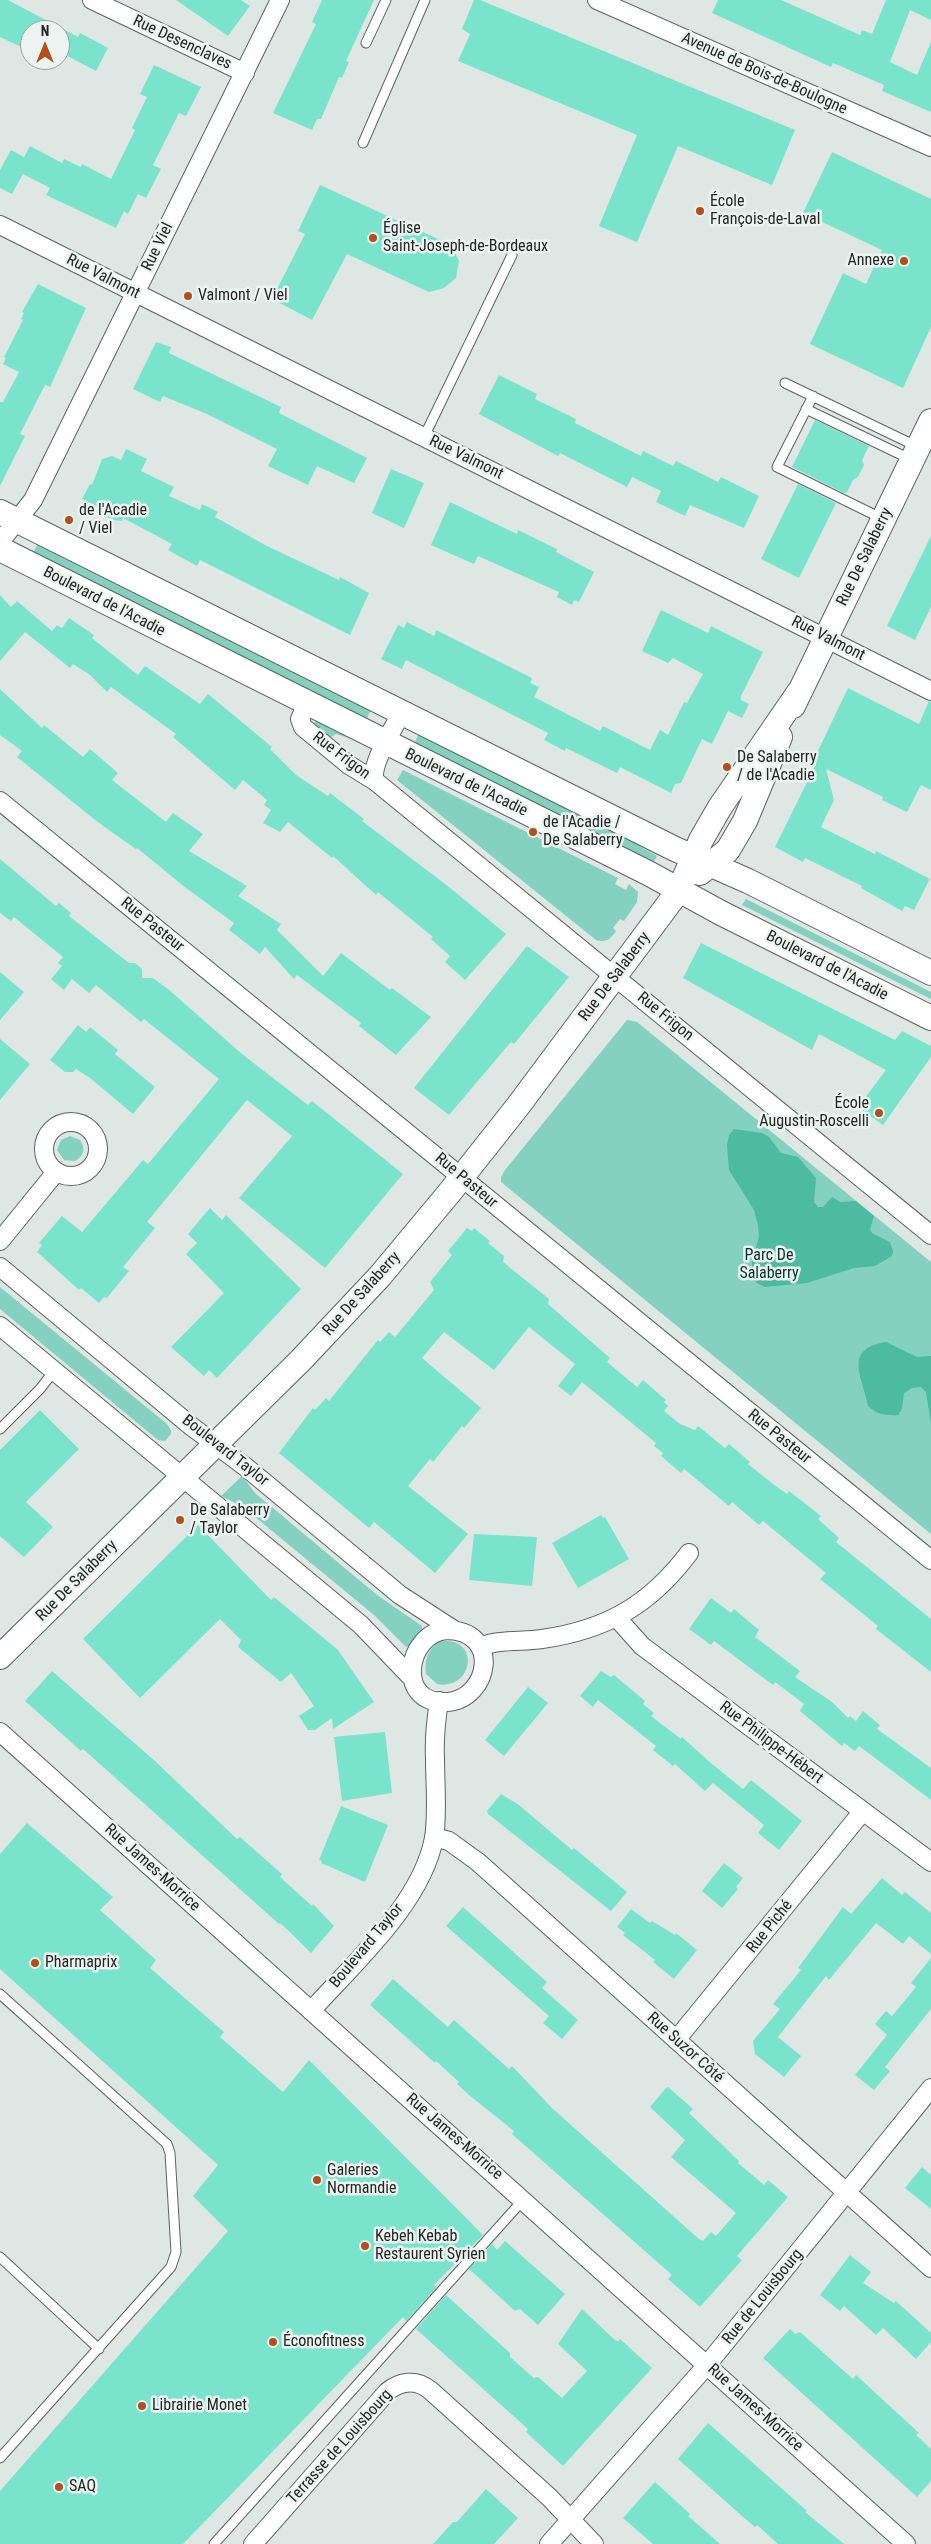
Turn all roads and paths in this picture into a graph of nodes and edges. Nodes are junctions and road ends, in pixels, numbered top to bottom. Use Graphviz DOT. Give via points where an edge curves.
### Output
graph roads {
  1 [pos="92,0"];
  2 [pos="280,0"];
  3 [pos="386,0"];
  4 [pos="425,0"];
  5 [pos="597,0"];
  6 [pos="366,43"];
  7 [pos="245,73"];
  8 [pos="362,143"];
  9 [pos="931,147"];
  10 [pos="0,225"];
  11 [pos="512,255"];
  12 [pos="136,293"];
  13 [pos="785,383"];
  14 [pos="812,396"];
  15 [pos="806,409"];
  16 [pos="931,420"];
  17 [pos="424,437"];
  18 [pos="915,454"];
  19 [pos="9,516"];
  20 [pos="884,519"];
  21 [pos="0,542"];
  22 [pos="0,550"];
  23 [pos="826,638"];
  24 [pos="931,691"];
  25 [pos="307,703"];
  26 [pos="402,712"];
  27 [pos="386,743"];
  28 [pos="375,781"];
  29 [pos="0,801"];
  30 [pos="701,862"];
  31 [pos="679,890"];
  32 [pos="931,973"];
  33 [pos="616,976"];
  34 [pos="931,1018"];
  35 [pos="56,1172"];
  36 [pos="462,1177"];
  37 [pos="931,1235"];
  38 [pos="0,1242"];
  39 [pos="0,1266"];
  40 [pos="0,1326"];
  41 [pos="54,1371"];
  42 [pos="0,1428"];
  43 [pos="217,1445"];
  44 [pos="183,1477"];
  45 [pos="689,1553"];
  46 [pos="931,1560"];
  47 [pos="617,1618"];
  48 [pos="454,1630"];
  49 [pos="482,1646"];
  50 [pos="0,1657"];
  51 [pos="411,1677"];
  52 [pos="439,1701"];
  53 [pos="0,1732"];
  54 [pos="863,1811"];
  55 [pos="434,1837"];
  56 [pos="931,1862"];
  57 [pos="0,1994"];
  58 [pos="311,2011"];
  59 [pos="676,2040"];
  60 [pos="931,2088"];
  61 [pos="847,2192"];
  62 [pos="524,2199"];
  63 [pos="0,2257"];
  64 [pos="931,2268"];
  65 [pos="99,2348"];
  66 [pos="707,2365"];
  67 [pos="0,2458"];
  68 [pos="571,2519"];
  69 [pos="214,2544"];
  70 [pos="253,2544"];
  71 [pos="548,2544"];
  72 [pos="594,2544"];
  73 [pos="906,2544"];
  1 -- 7 [label="street, Rue Desenclaves"];
  2 -- 7 [label="street, Rue Viel"];
  3 -- 6 [label="lane"];
  4 -- 8 [label="lane"];
  5 -- 9 [label="street, Avenue de Bois-de-Boulogne"];
  7 -- 12 [label="street, Rue Viel"];
  10 -- 12 [label="street, Rue Valmont"];
  11 -- 17 [label="lane"];
  12 -- 17 [label="street, Rue Valmont"];
  12 -- 19 [label="street, Rue Viel" via="33,500"];
  13 -- 14 [label="lane"];
  14 -- 15 [label="lane"];
  14 -- 18 [label="lane"];
  15 -- 18 [label="lane"];
  15 -- 20 [label="lane" via="777,467"];
  16 -- 18 [label="main road, Rue De Salaberry"];
  17 -- 23 [label="street, Rue Valmont"];
  18 -- 20 [label="main road, Rue De Salaberry"];
  19 -- 21 [label="street, Rue Viel"];
  19 -- 26 [label="main road, Boulevard de l'Acadie"];
  20 -- 23 [label="main road, Rue De Salaberry"];
  22 -- 25 [label="main road, Boulevard de l'Acadie"];
  23 -- 24 [label="street, Rue Valmont"];
  23 -- 30 [label="main road, Rue De Salaberry" via="799,692 745,821 728,850"];
  25 -- 27 [label="main road, Boulevard de l'Acadie"];
  25 -- 28 [label="street, Rue Frigon" via="300,719 303,727 349,765"];
  26 -- 27 [label="street, Rue Frigon"];
  26 -- 30 [label="main road, Boulevard de l'Acadie"];
  27 -- 28 [label="street, Rue Frigon" via="375,767"];
  27 -- 31 [label="main road, Boulevard de l'Acadie"];
  28 -- 33 [label="street, Rue Frigon"];
  29 -- 36 [label="street, Rue Pasteur"];
  30 -- 31 [label="main road, Rue De Salaberry"];
  30 -- 32 [label="main road, Boulevard de l'Acadie" via="748,881"];
  31 -- 33 [label="main road, Rue De Salaberry"];
  31 -- 34 [label="main road, Boulevard de l'Acadie"];
  33 -- 36 [label="main road, Rue De Salaberry"];
  33 -- 37 [label="street, Rue Frigon"];
  35 -- 38 [label="street"];
  36 -- 43 [label="main road, Rue De Salaberry" via="356,1302"];
  36 -- 46 [label="street, Rue Pasteur"];
  39 -- 43 [label="street, Boulevard Taylor"];
  40 -- 41 [label="street"];
  41 -- 42 [label="lane"];
  41 -- 44 [label="street"];
  43 -- 44 [label="main road, Rue De Salaberry"];
  43 -- 48 [label="street, Boulevard Taylor" via="400,1595"];
  44 -- 50 [label="main road, Rue De Salaberry"];
  44 -- 51 [label="street" via="361,1625"];
  45 -- 47 [label="street" via="651,1594"];
  47 -- 49 [label="street" via="576,1632"];
  47 -- 54 [label="street, Rue Philippe-Hébert" via="642,1646"];
  48 -- 49 [label="street" via="468,1634"];
  48 -- 51 [label="street" via="440,1631 426,1640 415,1656"];
  49 -- 52 [label="street" via="484,1664 481,1678 461,1698"];
  51 -- 52 [label="street" via="421,1694"];
  52 -- 55 [label="street, Boulevard Taylor" via="435,1740"];
  53 -- 58 [label="street, Rue James-Morrice"];
  54 -- 56 [label="street, Rue Philippe-Hébert"];
  54 -- 59 [label="street, Rue Piché"];
  55 -- 58 [label="street, Boulevard Taylor" via="422,1872 396,1913"];
  55 -- 59 [label="street, Rue Suzor Côté" via="449,1841 478,1862"];
  57 -- 65 [label="lane" via="162,2138 170,2150 174,2262"];
  58 -- 62 [label="street, Rue James-Morrice"];
  59 -- 61 [label="street, Rue Suzor Côté"];
  60 -- 61 [label="street, Rue de Louisbourg"];
  61 -- 64 [label="street, Rue Suzor Côté"];
  61 -- 66 [label="street, Rue de Louisbourg"];
  62 -- 66 [label="street, Rue James-Morrice"];
  62 -- 69 [label="lane"];
  63 -- 65 [label="lane"];
  65 -- 67 [label="lane"];
  66 -- 68 [label="street, Rue de Louisbourg"];
  66 -- 73 [label="street, Rue James-Morrice"];
  68 -- 70 [label="street, Terrasse de Louisbourg" via="430,2390 408,2382 387,2392"];
  68 -- 71 [label="street, Rue de Louisbourg"];
  68 -- 72 [label="street, Terrasse de Louisbourg"];
}
